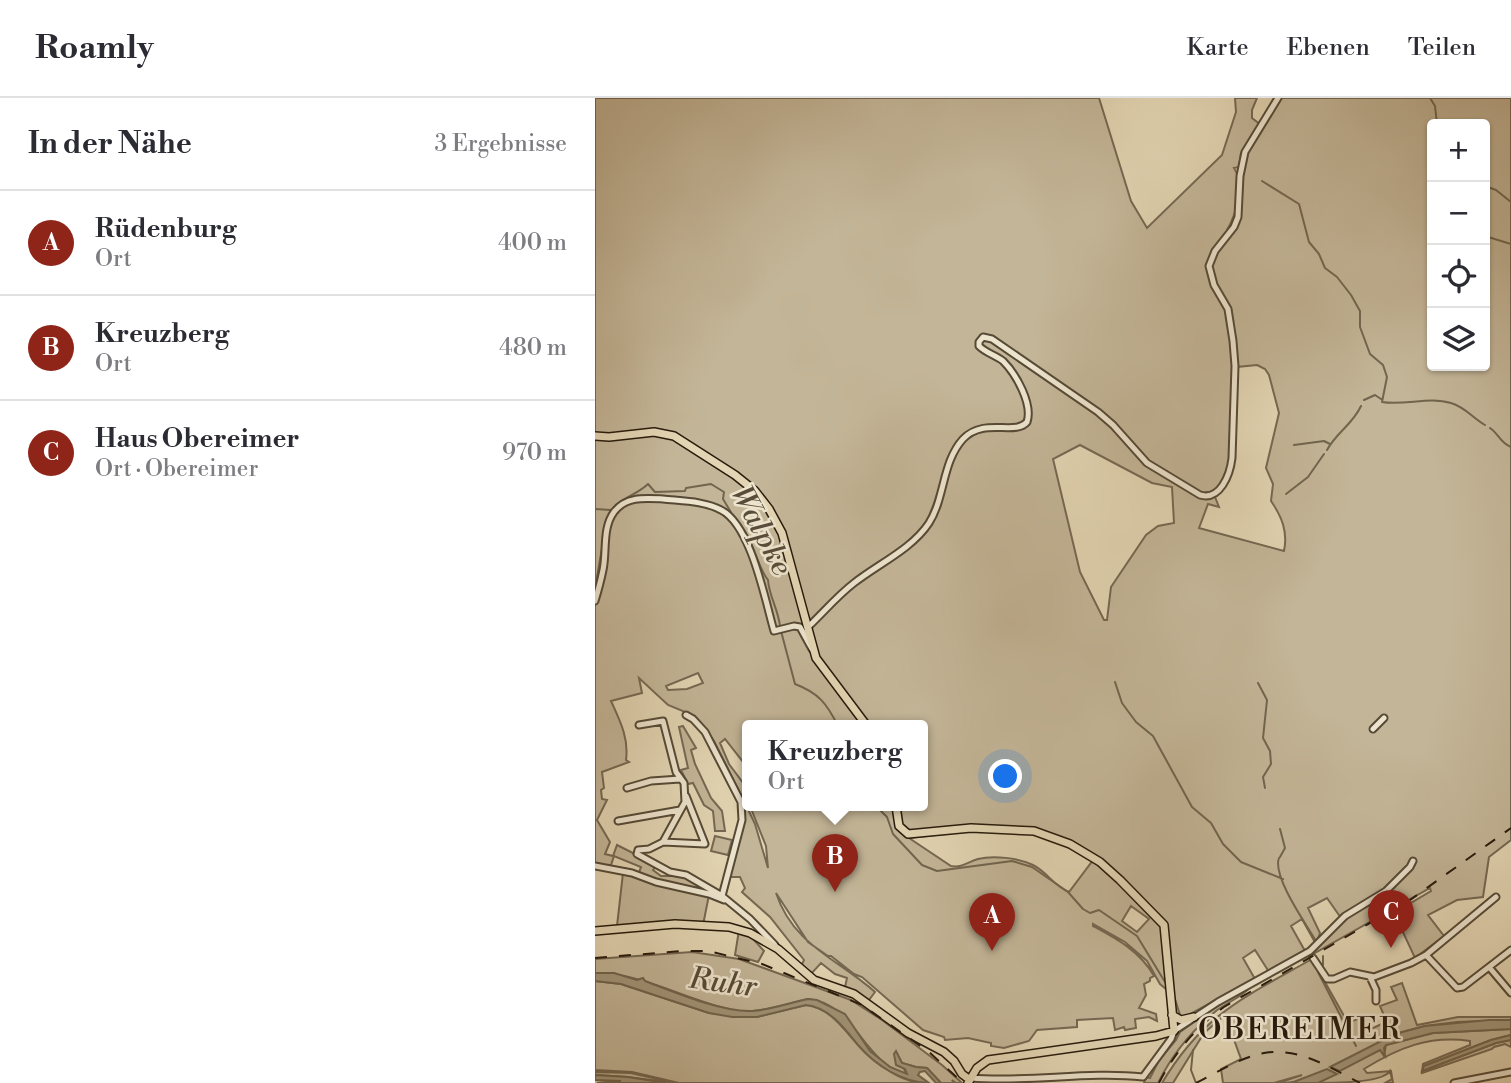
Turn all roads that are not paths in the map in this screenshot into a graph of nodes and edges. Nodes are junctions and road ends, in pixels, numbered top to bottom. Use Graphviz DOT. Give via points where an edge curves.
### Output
graph roads {
  1 [pos="1278,98"];
  2 [pos="595,436"];
  3 [pos="595,601"];
  4 [pos="807,628"];
  5 [pos="813,649"];
  6 [pos="686,715"];
  7 [pos="1384,718"];
  8 [pos="862,720"];
  9 [pos="639,725"];
  10 [pos="1373,729"];
  11 [pos="680,779"];
  12 [pos="627,788"];
  13 [pos="685,794"];
  14 [pos="680,810"];
  15 [pos="897,811"];
  16 [pos="618,821"];
  17 [pos="663,842"];
  18 [pos="1413,861"];
  19 [pos="595,866"];
  20 [pos="722,896"];
  21 [pos="1496,897"];
  22 [pos="732,904"];
  23 [pos="595,931"];
  24 [pos="764,936"];
  25 [pos="1511,950"];
  26 [pos="1311,954"];
  27 [pos="1426,955"];
  28 [pos="1489,967"];
  29 [pos="1370,977"];
  30 [pos="1511,993"];
  31 [pos="1376,1001"];
  32 [pos="1172,1015"];
  33 [pos="1194,1017"];
  34 [pos="1174,1031"];
  35 [pos="1162,1035"];
  36 [pos="1167,1044"];
  37 [pos="1511,1072"];
  38 [pos="970,1080"];
  39 [pos="1143,1080"];
  40 [pos="1015,1082"];
  41 [pos="1040,1082"];
  42 [pos="1454,1083"];
  1 -- 4 [label="street" via="1245,152 1238,218 1209,266 1229,312 1235,359 1232,458 1216,494 1200,495 1147,463 1098,412 983,337 981,348 1005,363 1021,388 1029,407 1027,422 1018,428 984,428 964,439 925,528 851,585"];
  2 -- 4 [label="main road" via="669,434 750,486 779,526"];
  3 -- 5 [label="street" via="608,525 615,510 643,498 717,508 735,522 751,555 774,631 800,627"];
  4 -- 5 [label="main road"];
  5 -- 8 [label="main road" via="820,666"];
  6 -- 20 [label="street" via="705,732 741,802 742,820"];
  7 -- 10 [label="street"];
  9 -- 11 [label="street" via="663,721"];
  11 -- 12 [label="street" via="651,780"];
  11 -- 13 [label="street"];
  13 -- 14 [label="street"];
  13 -- 17 [label="street" via="705,844"];
  14 -- 16 [label="street"];
  14 -- 17 [label="street"];
  15 -- 32 [label="main road" via="899,826 908,834 971,828 1034,831 1070,844 1100,862 1164,925"];
  17 -- 20 [label="street" via="637,854"];
  18 -- 26 [label="street" via="1386,891 1341,919"];
  19 -- 22 [label="street"];
  20 -- 22 [label="street"];
  21 -- 27 [label="street"];
  22 -- 24 [label="street"];
  23 -- 24 [label="main road" via="703,925"];
  24 -- 38 [label="main road" via="814,980 858,996 908,1034 944,1052"];
  25 -- 28 [label="street"];
  26 -- 29 [label="street" via="1327,979 1350,972"];
  26 -- 33 [label="street"];
  27 -- 28 [label="street" via="1457,988"];
  27 -- 29 [label="street"];
  28 -- 30 [label="street"];
  29 -- 31 [label="street"];
  32 -- 33 [label="main road" via="1181,1020"];
  32 -- 34 [label="main road"];
  33 -- 34 [label="street"];
  34 -- 35 [label="main road"];
  34 -- 36 [label="street"];
  35 -- 36 [label="street"];
  35 -- 38 [label="main road" via="988,1060"];
  36 -- 39 [label="street"];
  37 -- 42 [label="street"];
  38 -- 40 [label="street"];
  39 -- 41 [label="street" via="1114,1074"];
  40 -- 41 [label="street"];
}
